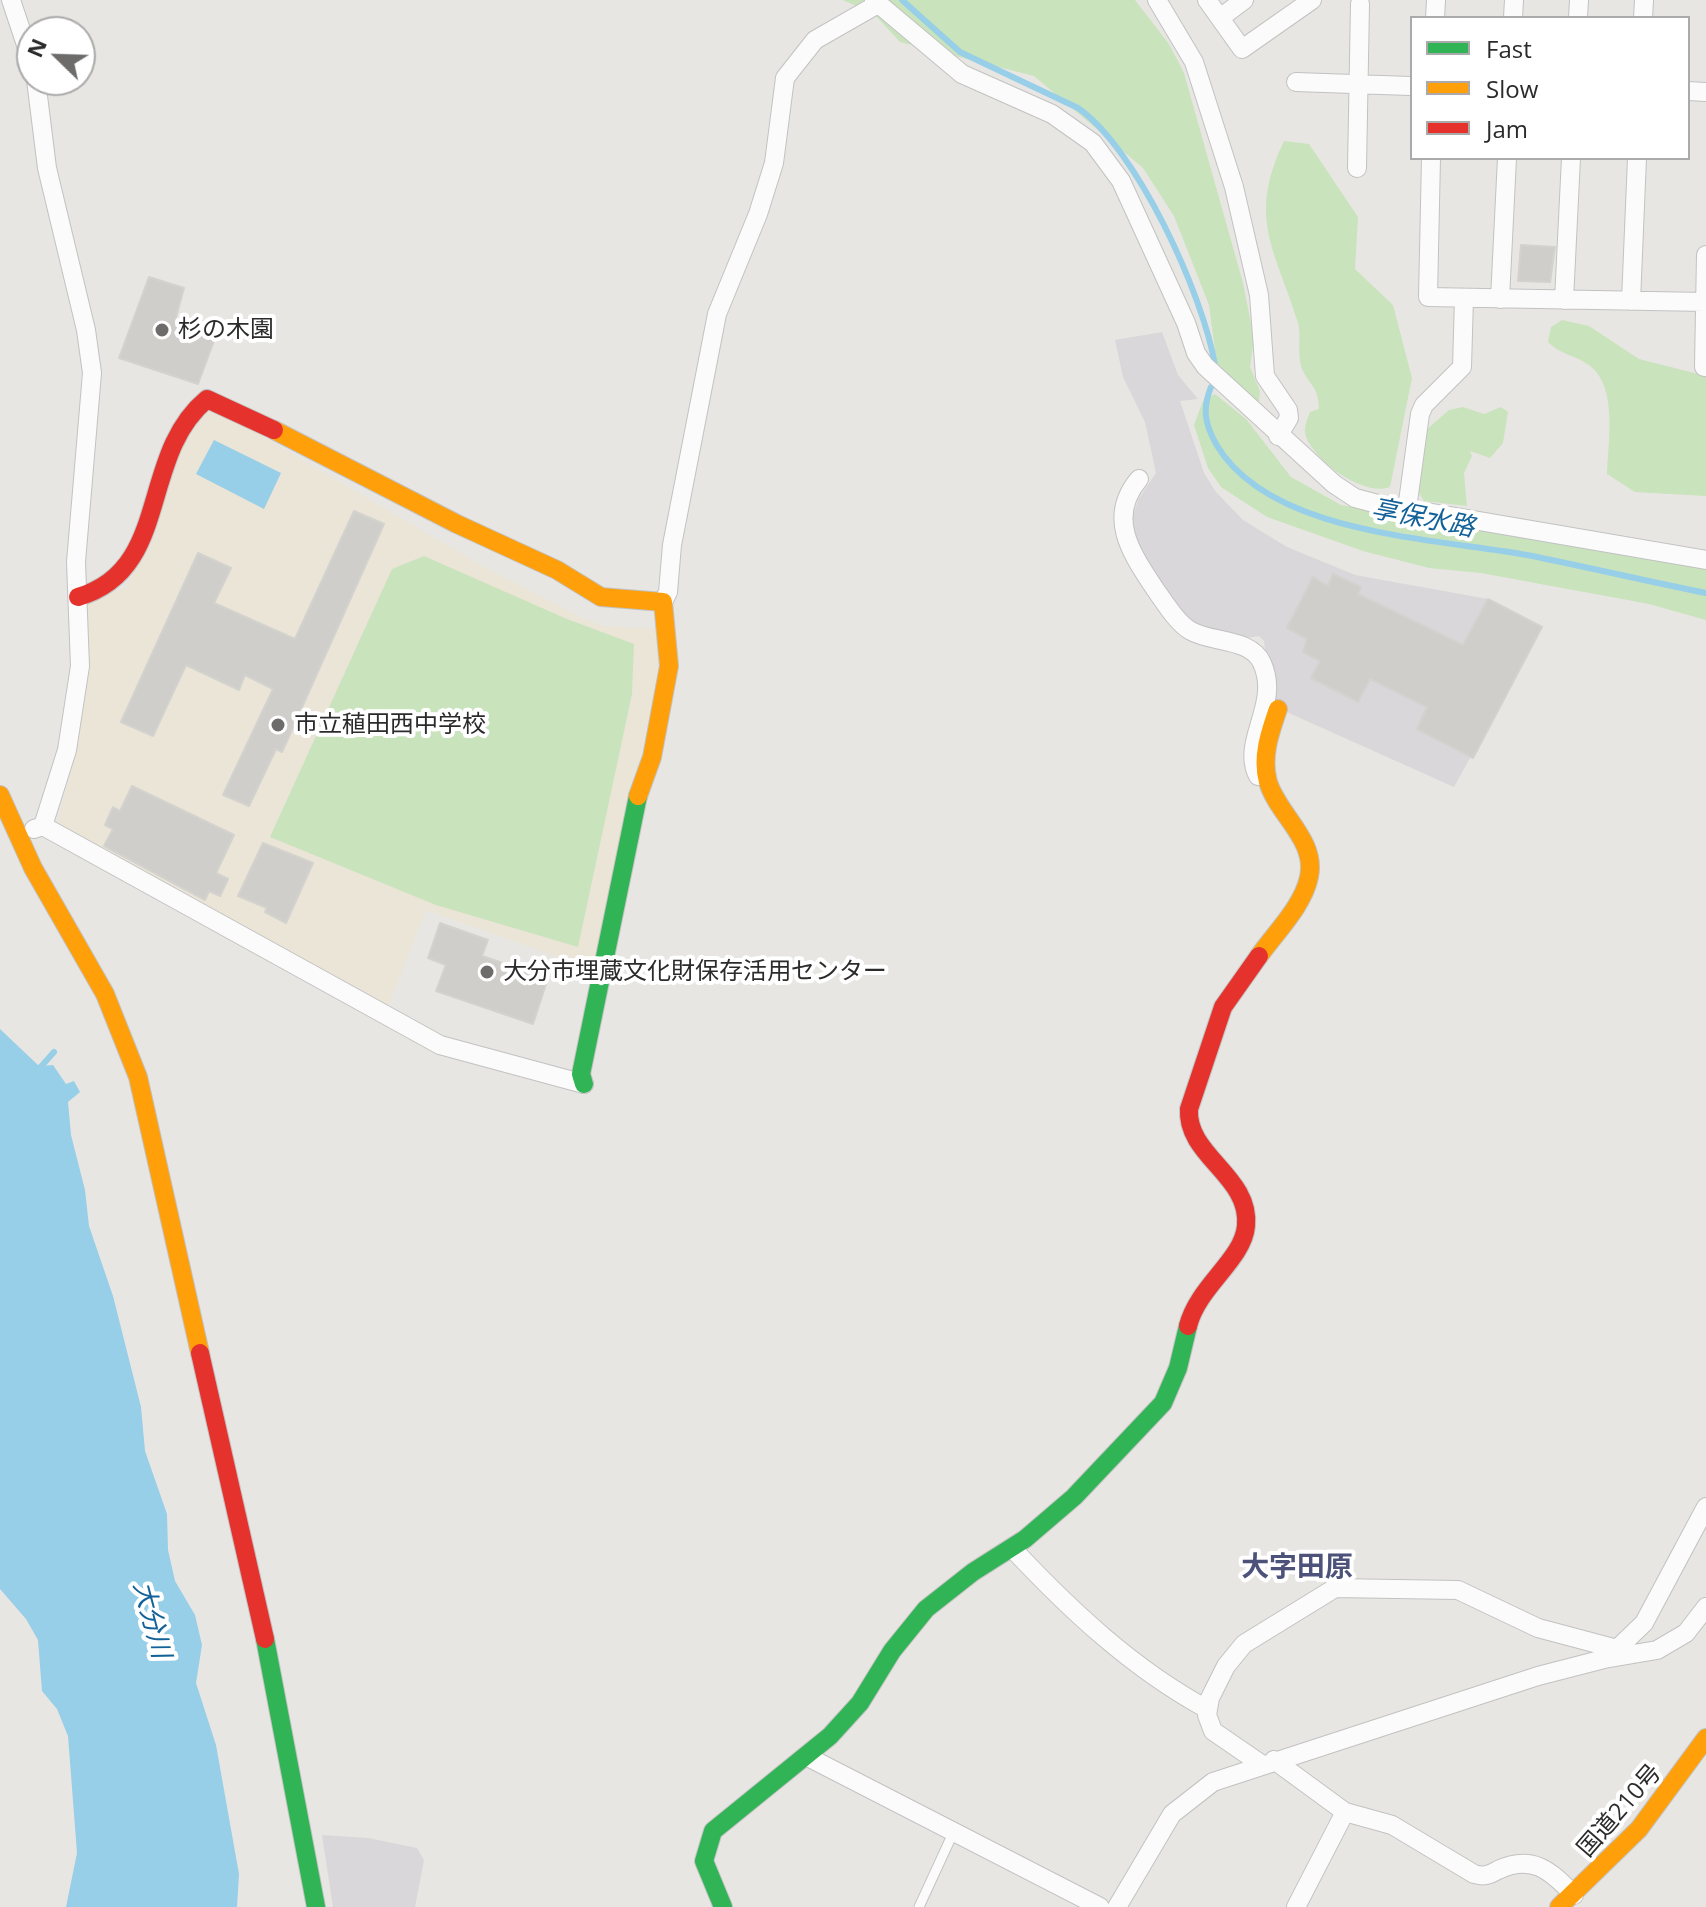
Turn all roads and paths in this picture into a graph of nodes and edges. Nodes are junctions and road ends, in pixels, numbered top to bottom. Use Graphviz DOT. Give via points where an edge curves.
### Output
graph roads {
  1 [pos="1157,0"];
  2 [pos="1207,0"];
  3 [pos="1244,0"];
  4 [pos="1312,0"];
  5 [pos="876,2"];
  6 [pos="1360,4"];
  7 [pos="1220,18"];
  8 [pos="1296,82"];
  9 [pos="1359,84"];
  10 [pos="1410,86"];
  11 [pos="38,96"];
  12 [pos="1431,160"];
  13 [pos="1507,160"];
  14 [pos="1571,160"];
  15 [pos="1637,160"];
  16 [pos="1357,168"];
  17 [pos="1706,255"];
  18 [pos="1464,298"];
  19 [pos="1500,299"];
  20 [pos="1564,300"];
  21 [pos="1631,301"];
  22 [pos="1706,302"];
  23 [pos="1704,367"];
  24 [pos="1278,436"];
  25 [pos="1139,479"];
  26 [pos="1407,509"];
  27 [pos="1706,560"];
  28 [pos="78,597"];
  29 [pos="663,602"];
  30 [pos="1278,709"];
  31 [pos="1273,793"];
  32 [pos="0,795"];
  33 [pos="43,826"];
  34 [pos="18,835"];
  35 [pos="584,1084"];
  36 [pos="1706,1507"];
  37 [pos="1012,1548"];
  38 [pos="1706,1607"];
  39 [pos="1620,1653"];
  40 [pos="1207,1709"];
  41 [pos="1706,1738"];
  42 [pos="806,1756"];
  43 [pos="1267,1762"];
  44 [pos="1345,1812"];
  45 [pos="954,1831"];
  46 [pos="1574,1895"];
  47 [pos="316,1907"];
  48 [pos="723,1907"];
  49 [pos="919,1907"];
  50 [pos="1100,1907"];
  51 [pos="1117,1907"];
  52 [pos="1296,1907"];
  53 [pos="1559,1907"];
  1 -- 24 [label="street" via="1189,51 1234,187 1259,295 1265,376 1288,410"];
  2 -- 7 [label="street"];
  3 -- 7 [label="street"];
  4 -- 7 [label="street" via="1242,49"];
  5 -- 24 [label="street" via="962,74 1060,118 1093,143 1121,181 1196,353"];
  5 -- 29 [label="street" via="815,40 791,67 782,88 774,163 717,314"];
  6 -- 9 [label="street"];
  8 -- 9 [label="street"];
  9 -- 10 [label="street"];
  9 -- 16 [label="street"];
  11 -- 28 [label="street" via="47,168 92,373 76,562"];
  12 -- 18 [label="street" via="1428,297"];
  13 -- 19 [label="street"];
  14 -- 20 [label="street"];
  15 -- 21 [label="street"];
  17 -- 22 [label="street"];
  18 -- 19 [label="street"];
  18 -- 26 [label="street" via="1462,367 1420,414"];
  19 -- 20 [label="street"];
  20 -- 21 [label="street"];
  21 -- 22 [label="street"];
  22 -- 23 [label="street"];
  24 -- 26 [label="street" via="1355,498"];
  25 -- 31 [label="street" via="1123,520 1132,555 1190,631 1252,650 1262,662 1270,689 1253,760"];
  26 -- 27 [label="street"];
  28 -- 29 [label="main road" via="121,575 176,436 201,402 214,399 567,575 601,597"];
  28 -- 33 [label="street" via="81,650 69,737"];
  29 -- 35 [label="main road" via="669,666 652,757 627,833 581,1074"];
  30 -- 31 [label="main road" via="1265,755"];
  31 -- 37 [label="main road" via="1302,836 1311,878 1223,1007 1187,1117 1195,1138 1238,1188 1245,1232 1228,1265 1195,1303 1174,1378 1156,1413 1074,1497"];
  32 -- 34 [label="main road"];
  33 -- 34 [label="street"];
  33 -- 35 [label="street" via="440,1045"];
  34 -- 47 [label="main road" via="105,994 138,1077 282,1717"];
  36 -- 39 [label="street" via="1644,1623"];
  37 -- 40 [label="street" via="1062,1601 1149,1674"];
  37 -- 42 [label="main road" via="926,1609 860,1703"];
  38 -- 39 [label="street" via="1670,1644 1647,1654"];
  39 -- 40 [label="street" via="1538,1628 1458,1590 1340,1587 1244,1644 1220,1676"];
  39 -- 43 [label="street"];
  40 -- 43 [label="street" via="1213,1731"];
  41 -- 46 [label="main road, 国道210号" via="1660,1805 1617,1856"];
  42 -- 45 [label="street"];
  42 -- 48 [label="main road" via="706,1841 703,1867"];
  43 -- 44 [label="street"];
  43 -- 51 [label="street" via="1213,1782 1180,1805"];
  44 -- 46 [label="street" via="1392,1825 1479,1876 1516,1863 1540,1865"];
  44 -- 52 [label="street"];
  45 -- 49 [label="lane"];
  45 -- 50 [label="street"];
  46 -- 53 [label="main road, 国道210号"];
}
